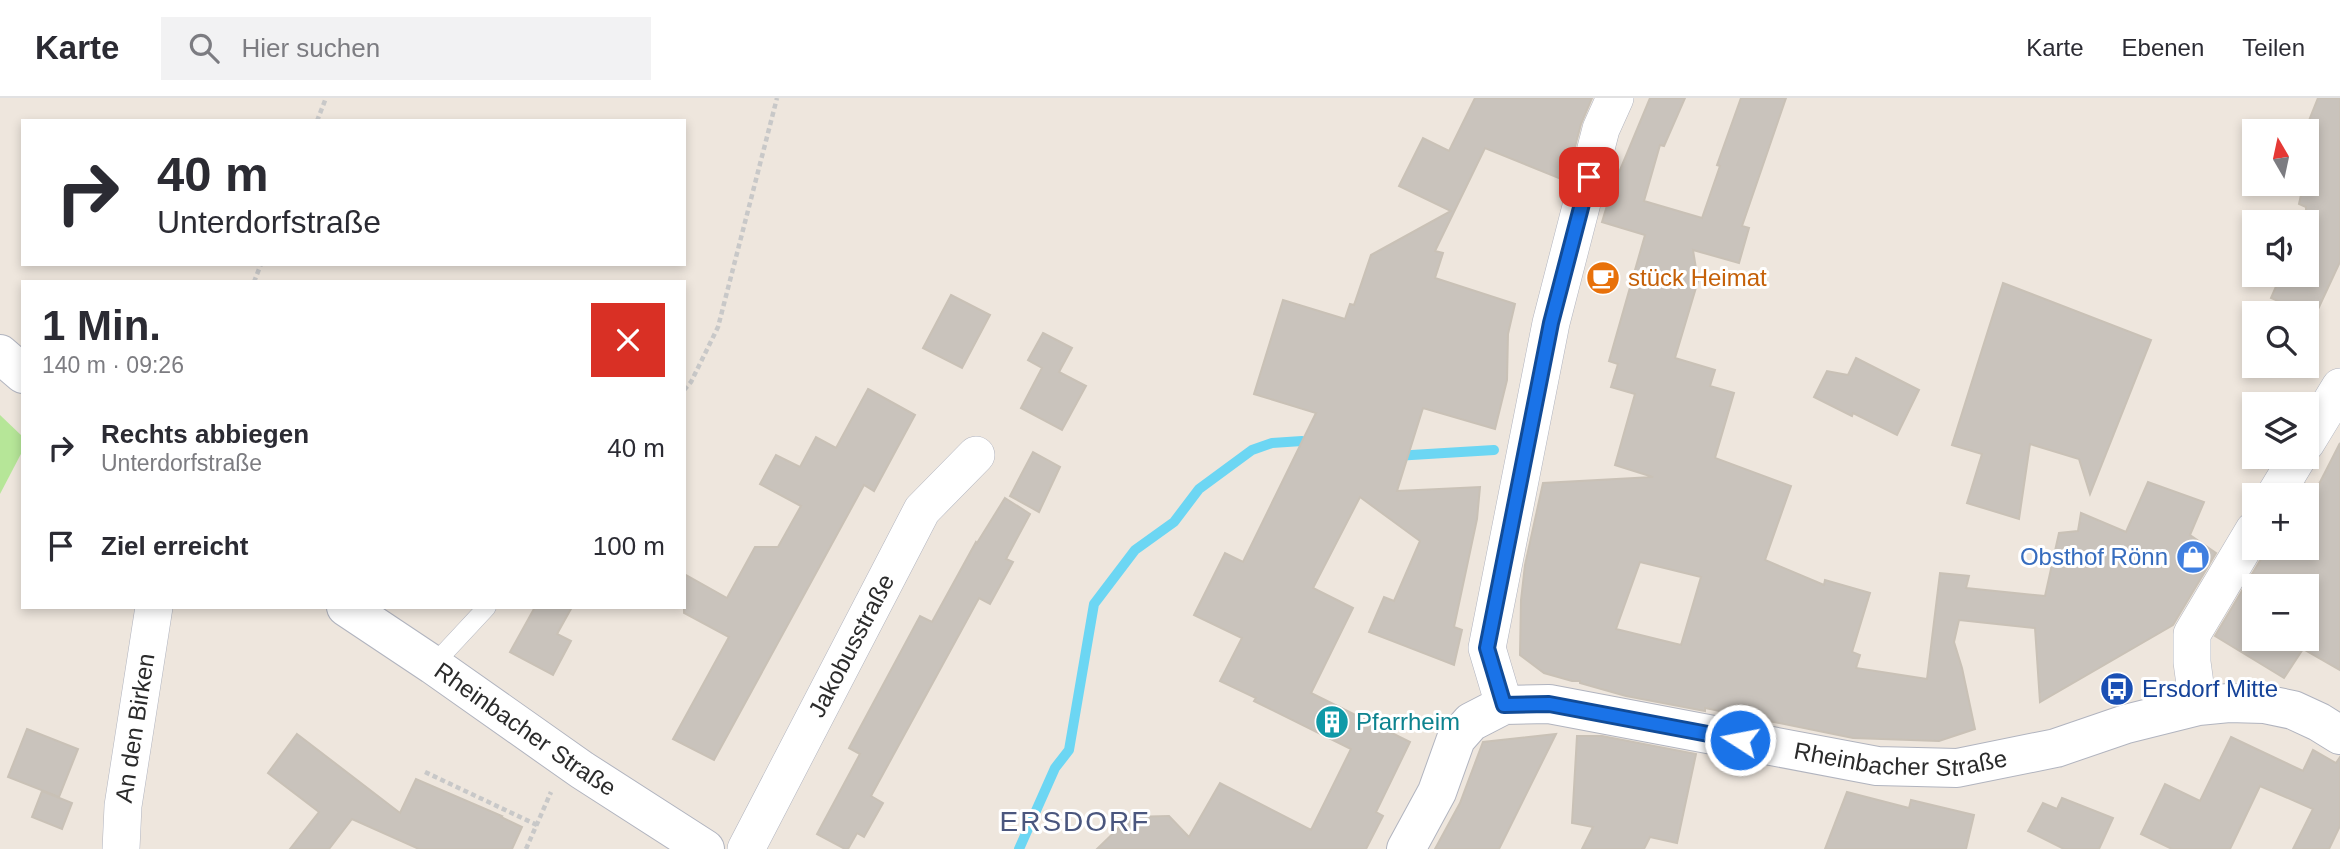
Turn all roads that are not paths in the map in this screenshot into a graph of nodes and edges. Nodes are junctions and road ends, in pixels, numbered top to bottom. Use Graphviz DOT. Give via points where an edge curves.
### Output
graph roads {
  1 [pos="1615,98"];
  2 [pos="0,354"];
  3 [pos="21,372"];
  4 [pos="2340,387"];
  5 [pos="2319,422"];
  6 [pos="976,455"];
  7 [pos="2242,550"];
  8 [pos="154,609"];
  9 [pos="349,609"];
  10 [pos="485,609"];
  11 [pos="433,664"];
  12 [pos="1504,705"];
  13 [pos="2198,706"];
  14 [pos="2340,735"];
  15 [pos="121,849"];
  16 [pos="705,849"];
  17 [pos="746,849"];
  18 [pos="1406,849"];
  1 -- 12 [label="street" via="1601,129 1551,323 1487,648"];
  2 -- 3 [label="main road"];
  4 -- 5 [label="street"];
  6 -- 17 [label="street, Jakobusstraße" via="922,510"];
  7 -- 13 [label="street" via="2192,634"];
  8 -- 15 [label="street, An den Birken" via="123,806"];
  9 -- 11 [label="main road, Rheinbacher Straße"];
  10 -- 11 [label="lane"];
  11 -- 16 [label="main road, Rheinbacher Straße"];
  12 -- 13 [label="main road, Rheinbacher Straße" via="1549,704 1877,766 1957,768 2056,748"];
  12 -- 18 [label="main road, Rheinbacher Straße" via="1471,722 1456,739 1437,792"];
  13 -- 14 [label="main road, Rheinbacher Straße" via="2264,704 2292,710"];
}
